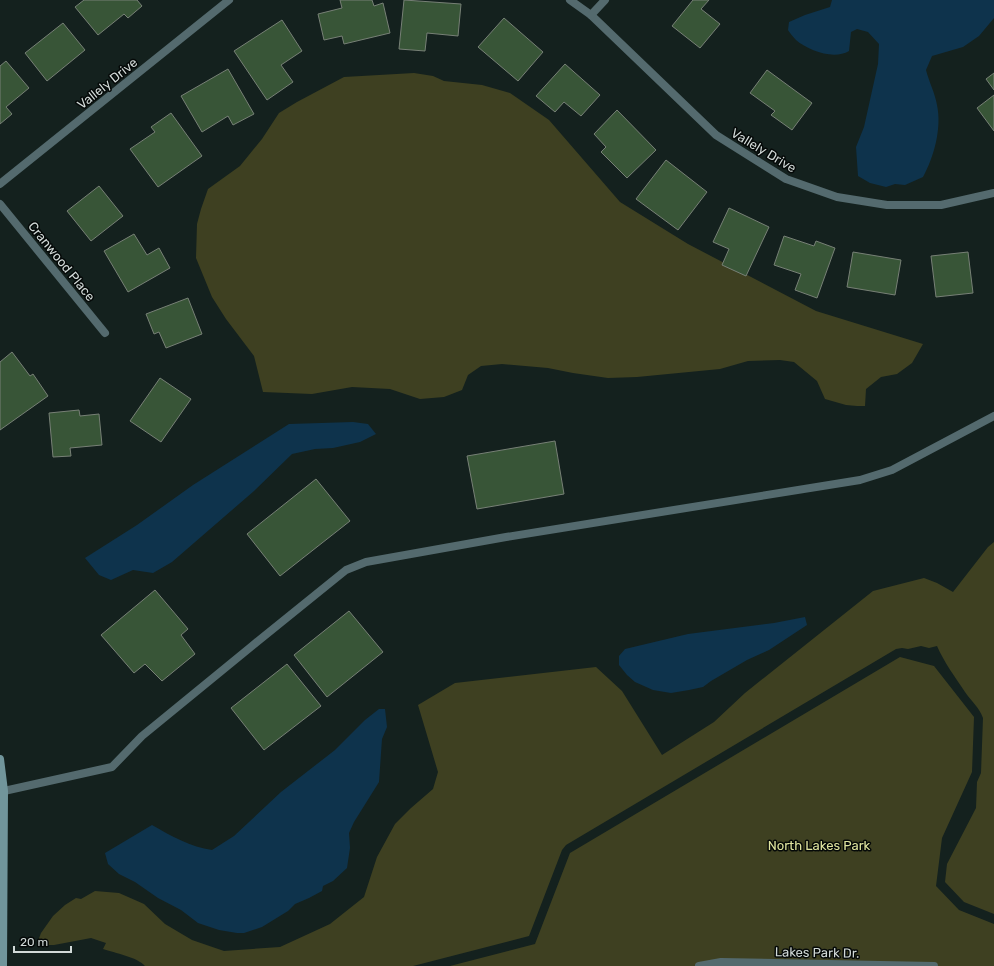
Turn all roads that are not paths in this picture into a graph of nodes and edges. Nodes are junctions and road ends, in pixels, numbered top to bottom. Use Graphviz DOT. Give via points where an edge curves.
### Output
graph roads {
  1 [pos="229,0"];
  2 [pos="570,0"];
  3 [pos="605,0"];
  4 [pos="591,14"];
  5 [pos="0,184"];
  6 [pos="994,194"];
  7 [pos="0,204"];
  8 [pos="104,333"];
  9 [pos="994,416"];
  10 [pos="0,759"];
  11 [pos="2,791"];
  12 [pos="3,966"];
  13 [pos="699,966"];
  14 [pos="934,966"];
  1 -- 5 [label="street, Vallely Drive"];
  2 -- 4 [label="street, Vallely Drive"];
  3 -- 4 [label="street"];
  4 -- 6 [label="street, Vallely Drive" via="716,135 786,179 837,197 887,206 941,205"];
  7 -- 8 [label="street, Cranwood Place"];
  9 -- 11 [label="street" via="892,470 860,480 366,562 346,570 288,616 142,736 112,767"];
  10 -- 11 [label="street"];
  11 -- 12 [label="street"];
  13 -- 14 [label="street, Lakes Park Dr." via="721,962"];
}
